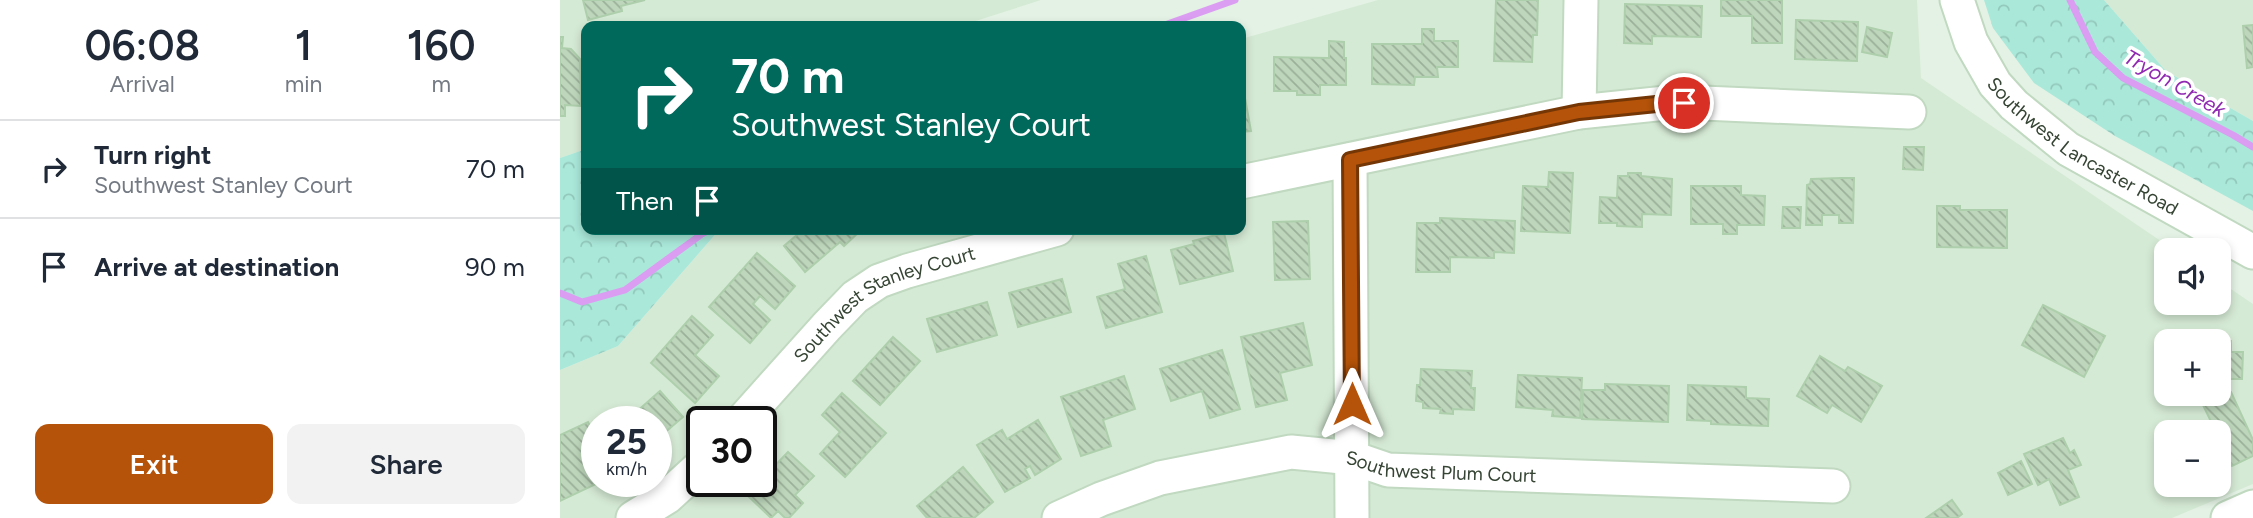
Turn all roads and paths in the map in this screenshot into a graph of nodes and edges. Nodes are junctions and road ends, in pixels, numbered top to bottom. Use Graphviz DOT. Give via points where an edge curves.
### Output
graph roads {
  1 [pos="1581,0"];
  2 [pos="1957,0"];
  3 [pos="1579,112"];
  4 [pos="1909,112"];
  5 [pos="1350,160"];
  6 [pos="1246,182"];
  7 [pos="1036,235"];
  8 [pos="2253,252"];
  9 [pos="755,406"];
  10 [pos="1353,458"];
  11 [pos="686,480"];
  12 [pos="1833,486"];
  13 [pos="2253,507"];
  14 [pos="634,518"];
  15 [pos="1059,518"];
  16 [pos="1352,518"];
  17 [pos="2228,518"];
  1 -- 3 [label="street"];
  2 -- 8 [label="street, Southwest Lancaster Road" via="1971,43 1995,84 2014,105 2068,149"];
  3 -- 4 [label="street" via="1703,103"];
  3 -- 5 [label="street"];
  5 -- 6 [label="street"];
  5 -- 10 [label="street"];
  7 -- 9 [label="street, Southwest Stanley Court" via="880,281 855,297"];
  10 -- 12 [label="street, Southwest Plum Court" via="1388,470"];
  10 -- 15 [label="street, Southwest Plum Court" via="1291,452 1220,465 1160,478"];
  10 -- 16 [label="street"];
  11 -- 14 [label="street"];
  13 -- 17 [label="street"];
}
